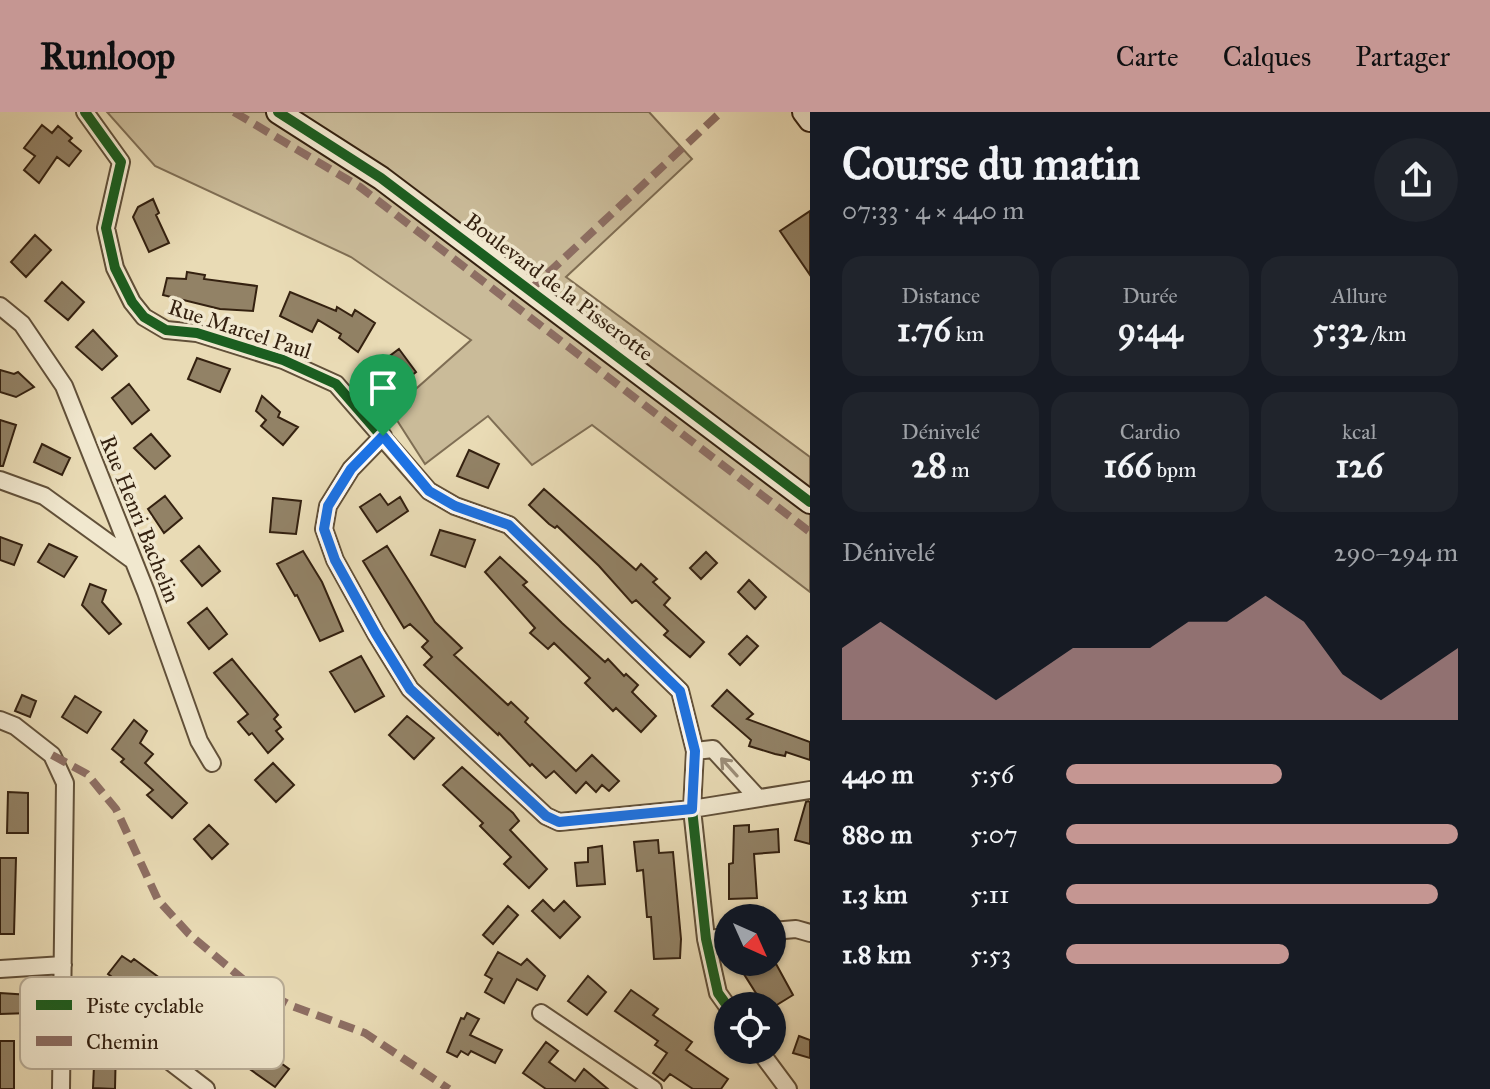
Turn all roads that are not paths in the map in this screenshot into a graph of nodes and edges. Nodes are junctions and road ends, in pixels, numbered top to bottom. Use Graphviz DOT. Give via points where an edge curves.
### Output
graph roads {
  1 [pos="85,112"];
  2 [pos="278,112"];
  3 [pos="804,112"];
  4 [pos="810,120"];
  5 [pos="0,306"];
  6 [pos="383,436"];
  7 [pos="0,480"];
  8 [pos="810,502"];
  9 [pos="132,560"];
  10 [pos="0,720"];
  11 [pos="695,751"];
  12 [pos="212,763"];
  13 [pos="810,790"];
  14 [pos="758,798"];
  15 [pos="692,809"];
  16 [pos="786,930"];
  17 [pos="810,933"];
  18 [pos="714,938"];
  19 [pos="706,939"];
  20 [pos="63,965"];
  21 [pos="0,969"];
  22 [pos="64,977"];
  23 [pos="718,992"];
  24 [pos="541,1013"];
  25 [pos="769,1064"];
  26 [pos="62,1069"];
  27 [pos="180,1069"];
  28 [pos="61,1089"];
  29 [pos="206,1089"];
  30 [pos="653,1089"];
  31 [pos="788,1089"];
  1 -- 6 [label="street, Rue Marcel Paul" via="121,162 106,228 115,268 144,317 166,330 197,333 283,360 336,384"];
  2 -- 8 [label="street, Boulevard de la Pisserotte" via="381,178"];
  3 -- 4 [label="street"];
  5 -- 9 [label="street, Rue Henri Bachelin" via="28,332 64,386"];
  6 -- 11 [label="street, Rue Marcel Paul" via="429,491 509,525 680,691"];
  6 -- 15 [label="street" via="335,494 324,529 355,598 410,689 546,816 559,822"];
  7 -- 9 [label="street" via="44,496"];
  9 -- 12 [label="street, Rue Henri Bachelin" via="199,741"];
  10 -- 20 [label="street" via="52,755 65,783"];
  14 -- 11 [label="street, one-way" via="713,749"];
  11 -- 15 [label="street, Rue Marcel Paul"];
  13 -- 14 [label="street"];
  14 -- 15 [label="street"];
  15 -- 19 [label="street, Rue Marcel Paul"];
  16 -- 17 [label="street"];
  18 -- 19 [label="street"];
  19 -- 23 [label="street, Rue Marcel Paul"];
  20 -- 21 [label="street"];
  20 -- 22 [label="street"];
  24 -- 30 [label="street"];
  25 -- 31 [label="street"];
  26 -- 28 [label="street"];
  27 -- 29 [label="street"];
}
